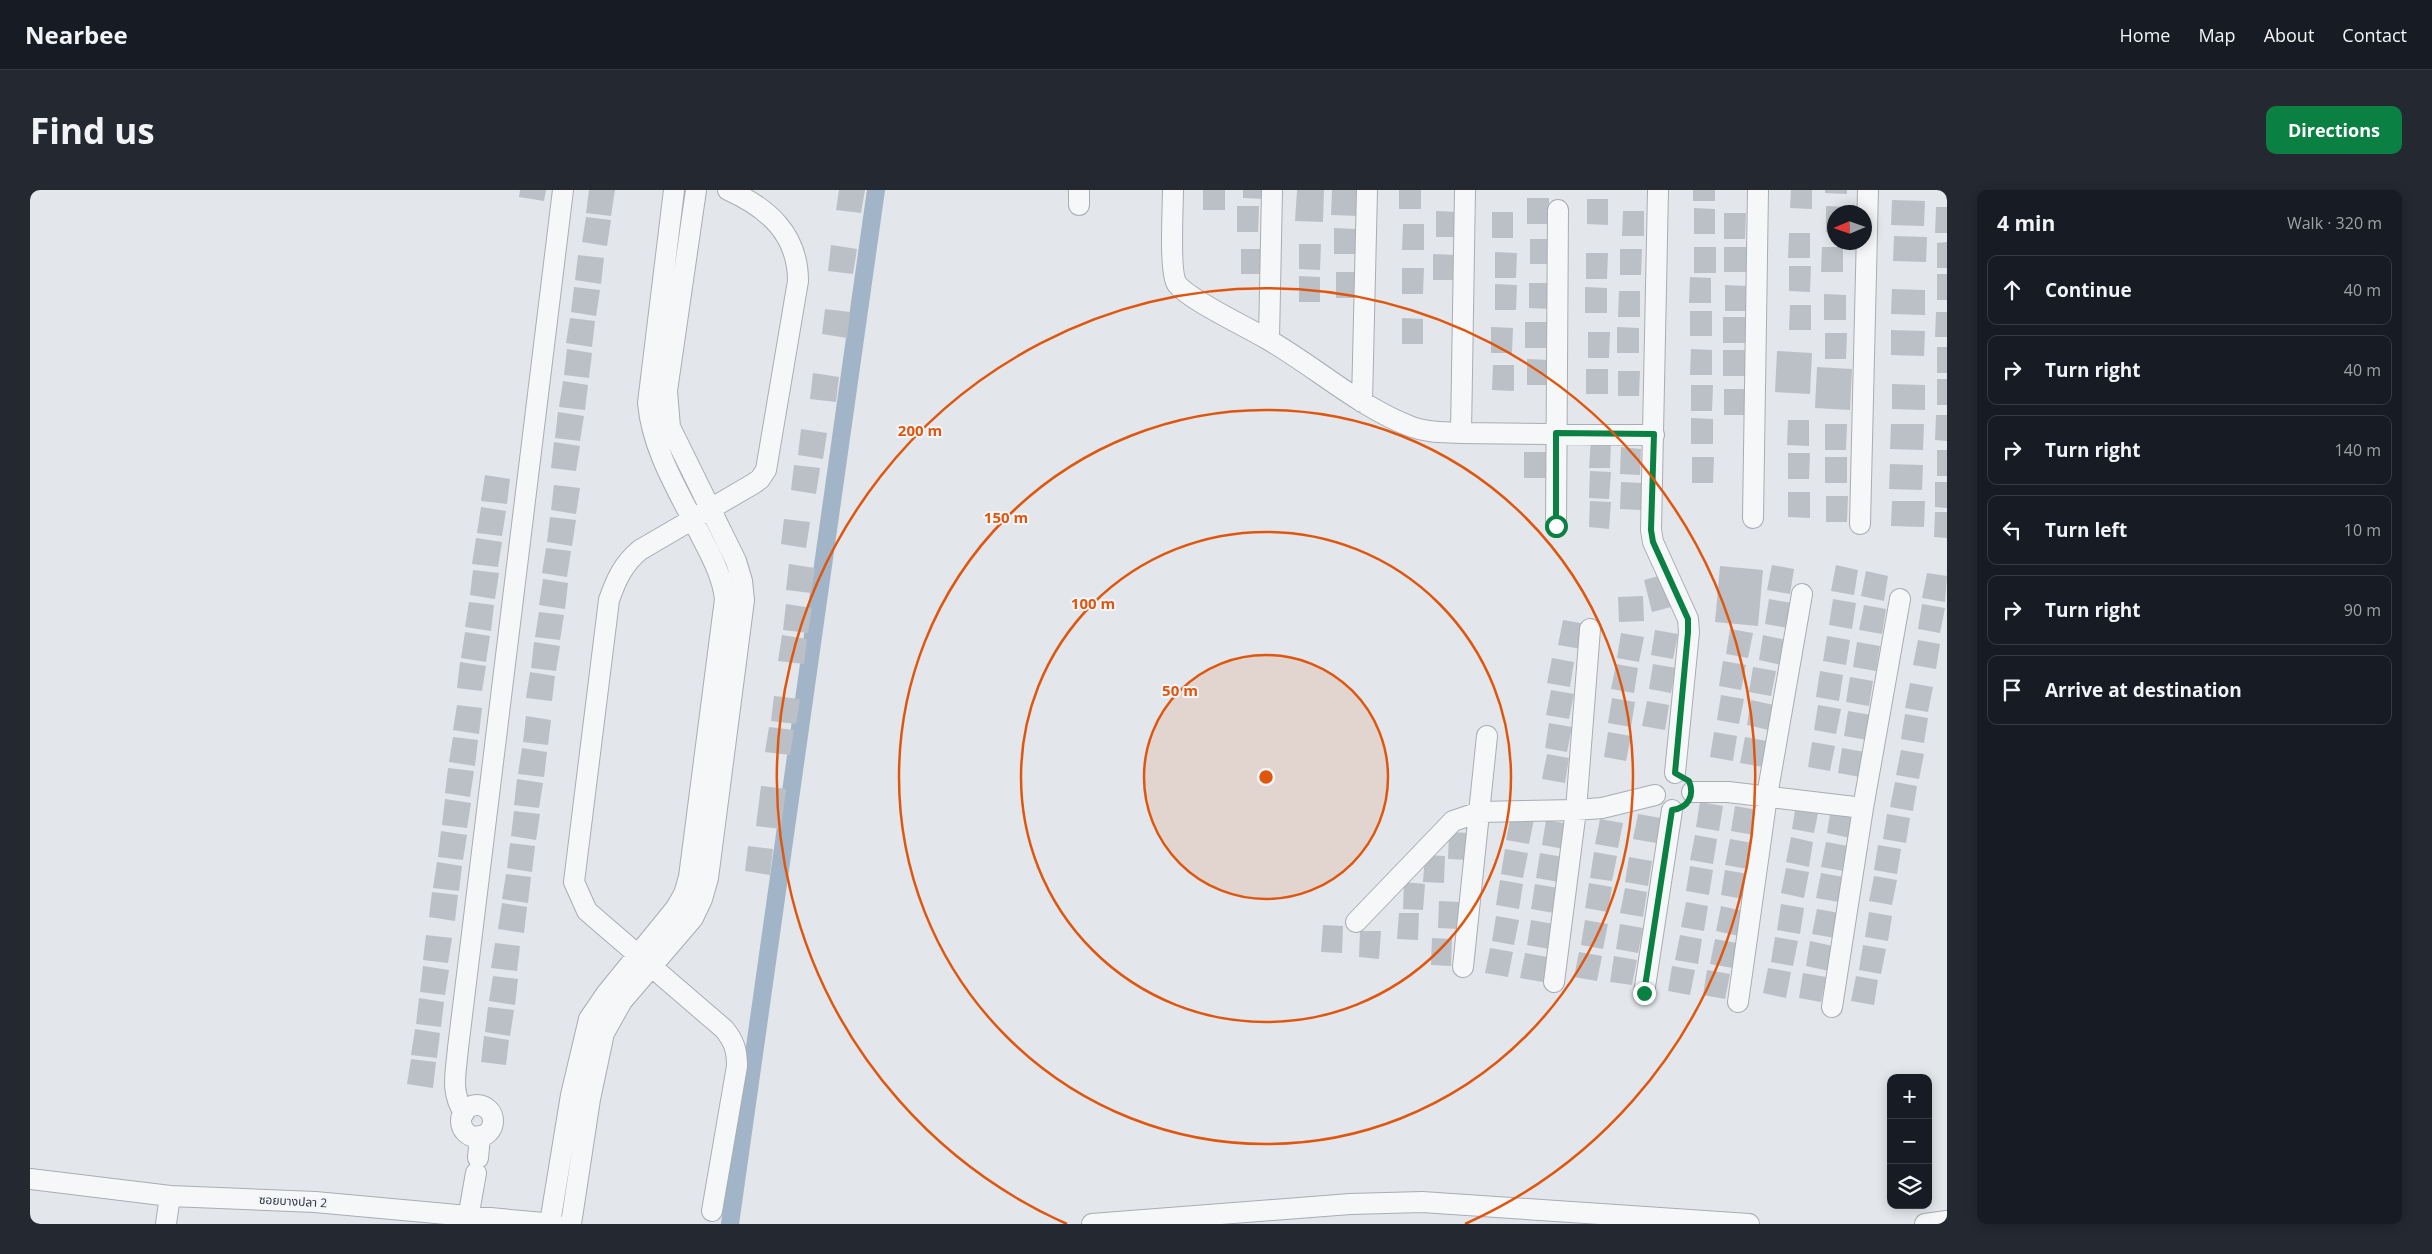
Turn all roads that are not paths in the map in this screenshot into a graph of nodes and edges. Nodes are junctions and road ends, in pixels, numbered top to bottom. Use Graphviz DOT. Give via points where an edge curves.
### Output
graph roads {
  1 [pos="563,190"];
  2 [pos="674,190"];
  3 [pos="696,190"];
  4 [pos="728,190"];
  5 [pos="1173,190"];
  6 [pos="1272,190"];
  7 [pos="1366,190"];
  8 [pos="1465,190"];
  9 [pos="1658,190"];
  10 [pos="1758,190"];
  11 [pos="1868,190"];
  12 [pos="1558,210"];
  13 [pos="1269,339"];
  14 [pos="1362,402"];
  15 [pos="1461,433"];
  16 [pos="1556,433"];
  17 [pos="1654,434"];
  18 [pos="710,509"];
  19 [pos="692,518"];
  20 [pos="1753,518"];
  21 [pos="1860,524"];
  22 [pos="1556,526"];
  23 [pos="1802,594"];
  24 [pos="1900,599"];
  25 [pos="1590,629"];
  26 [pos="1487,736"];
  27 [pos="1675,773"];
  28 [pos="1692,792"];
  29 [pos="1655,796"];
  30 [pos="1767,796"];
  31 [pos="1863,808"];
  32 [pos="1576,810"];
  33 [pos="1672,810"];
  34 [pos="1480,812"];
  35 [pos="1356,922"];
  36 [pos="645,960"];
  37 [pos="1463,967"];
  38 [pos="1554,982"];
  39 [pos="1644,993"];
  40 [pos="1738,1002"];
  41 [pos="1832,1007"];
  42 [pos="581,1097"];
  43 [pos="464,1113"];
  44 [pos="480,1136"];
  45 [pos="30,1179"];
  46 [pos="170,1196"];
  47 [pos="712,1210"];
  48 [pos="468,1219"];
  49 [pos="1947,1221"];
  50 [pos="550,1223"];
  51 [pos="166,1224"];
  52 [pos="555,1224"];
  53 [pos="571,1224"];
  54 [pos="1092,1224"];
  55 [pos="1749,1224"];
  56 [pos="1925,1224"];
  1 -- 43 [label="street" via="458,1048 454,1086 456,1100"];
  2 -- 19 [label="street" via="648,403 656,443"];
  3 -- 18 [label="street" via="667,390 670,427"];
  4 -- 18 [label="street" via="748,199 779,225 798,265 798,281 766,470 760,479"];
  5 -- 13 [label="street" via="1173,269 1177,284 1189,295"];
  6 -- 13 [label="street"];
  7 -- 14 [label="street"];
  8 -- 15 [label="street"];
  9 -- 17 [label="street"];
  10 -- 20 [label="street"];
  11 -- 21 [label="street"];
  12 -- 16 [label="street"];
  13 -- 14 [label="street"];
  14 -- 15 [label="street" via="1412,427"];
  15 -- 16 [label="street"];
  16 -- 17 [label="street"];
  16 -- 22 [label="street"];
  17 -- 27 [label="street" via="1653,542 1688,619"];
  18 -- 19 [label="street"];
  18 -- 36 [label="street" via="736,561 744,600 708,878 694,918"];
  19 -- 36 [label="street" via="719,572 725,599 689,878 684,894"];
  19 -- 36 [label="street" via="627,561 609,600 574,865 574,882 587,911"];
  23 -- 30 [label="street"];
  24 -- 31 [label="street"];
  25 -- 32 [label="street"];
  26 -- 34 [label="street"];
  27 -- 28 [label="street" via="1689,781"];
  27 -- 29 [label="street" via="1657,782"];
  28 -- 30 [label="street"];
  28 -- 33 [label="street" via="1684,807"];
  29 -- 32 [label="street" via="1602,808"];
  29 -- 33 [label="street" via="1661,806"];
  30 -- 31 [label="street"];
  30 -- 40 [label="street"];
  31 -- 41 [label="street"];
  32 -- 34 [label="street"];
  32 -- 38 [label="street"];
  33 -- 39 [label="street"];
  34 -- 35 [label="street" via="1454,821"];
  34 -- 37 [label="street"];
  36 -- 42 [label="street" via="595,1008 589,1019"];
  36 -- 47 [label="street" via="724,1029 733,1039 737,1052"];
  42 -- 50 [label="street"];
  42 -- 53 [label="street"];
  43 -- 44 [label="street" via="463,1127 473,1136"];
  43 -- 44 [label="street" via="477,1105 490,1112 492,1127"];
  44 -- 48 [label="street"];
  45 -- 46 [label="street, ซอยบางปลา 2"];
  46 -- 48 [label="street, ซอยบางปลา 2" via="315,1202"];
  46 -- 51 [label="street"];
  48 -- 50 [label="street, ซอยบางปลา 2"];
  49 -- 56 [label="street"];
  50 -- 52 [label="street, ซอยบางปลา 2"];
  54 -- 55 [label="street" via="1350,1204 1422,1202"];
}
